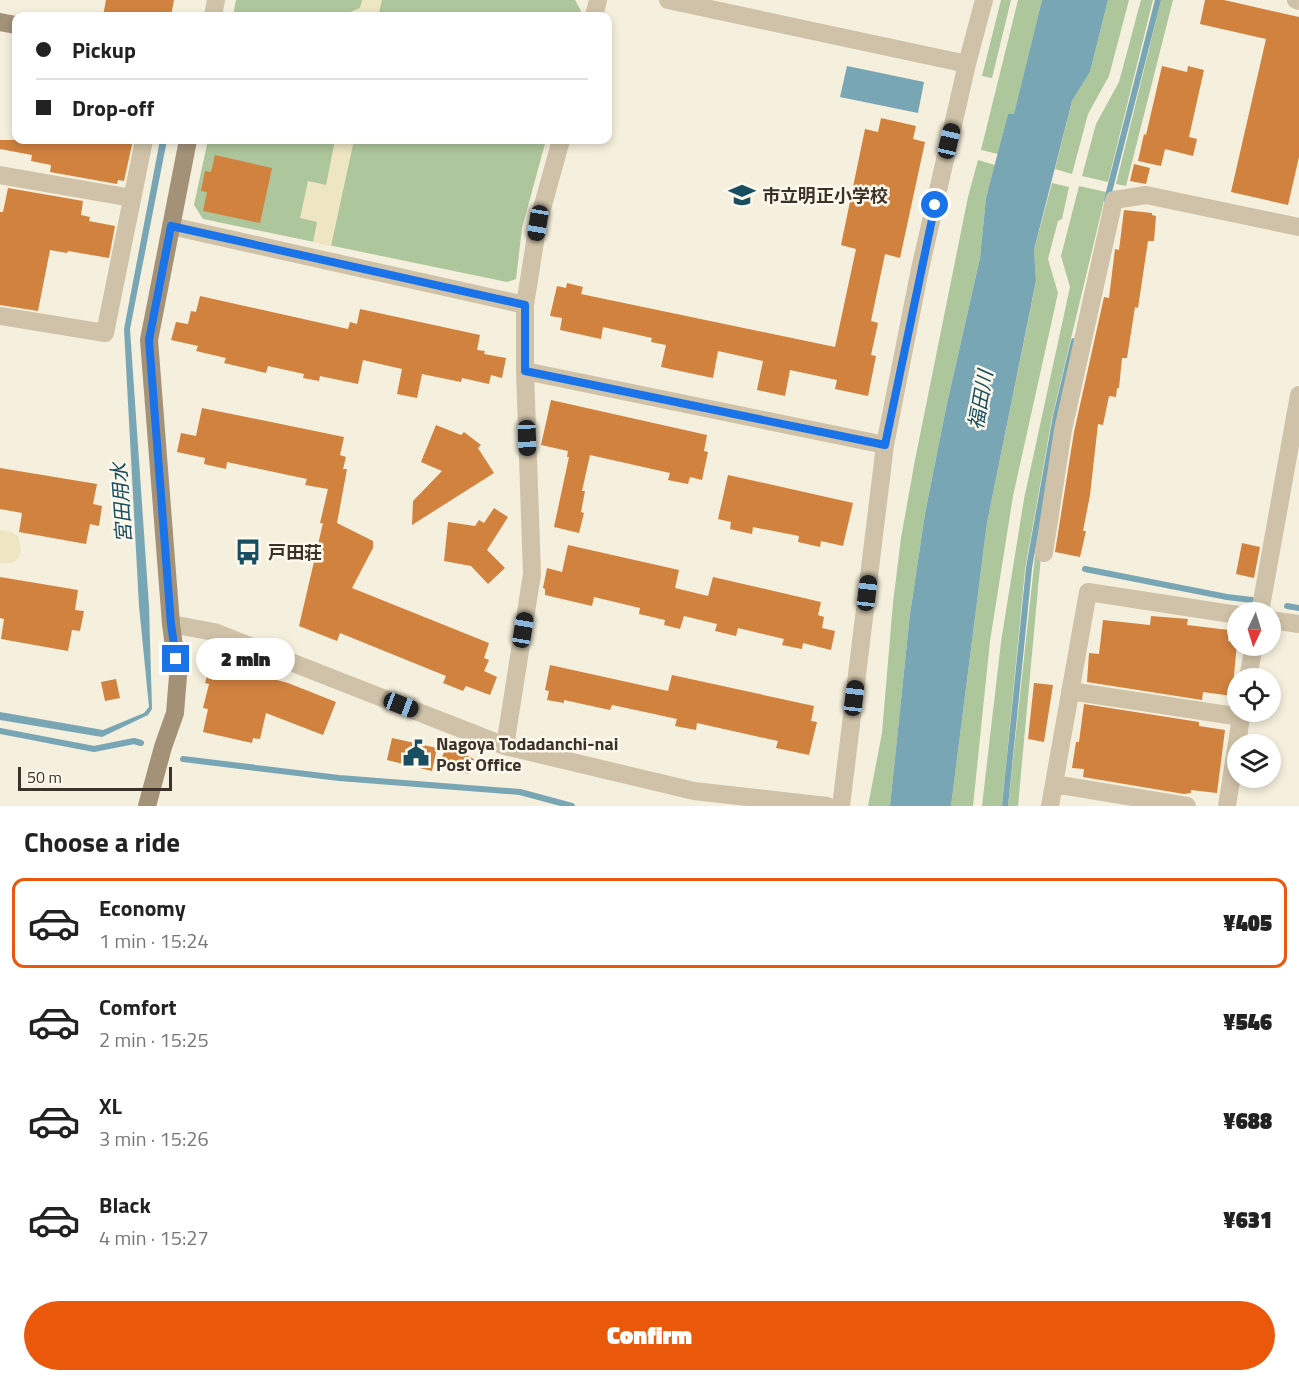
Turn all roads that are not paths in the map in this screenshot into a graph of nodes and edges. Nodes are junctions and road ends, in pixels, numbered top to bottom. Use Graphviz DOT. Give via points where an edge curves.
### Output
graph roads {
  1 [pos="668,0"];
  2 [pos="984,0"];
  3 [pos="967,64"];
  4 [pos="143,144"];
  5 [pos="187,144"];
  6 [pos="560,144"];
  7 [pos="0,175"];
  8 [pos="132,198"];
  9 [pos="171,226"];
  10 [pos="1299,227"];
  11 [pos="525,305"];
  12 [pos="0,316"];
  13 [pos="525,371"];
  14 [pos="1299,395"];
  15 [pos="885,445"];
  16 [pos="1044,553"];
  17 [pos="1262,602"];
  18 [pos="1227,613"];
  19 [pos="1281,622"];
  20 [pos="171,624"];
  21 [pos="1299,624"];
  22 [pos="1070,691"];
  23 [pos="1227,712"];
  24 [pos="1240,722"];
  25 [pos="506,746"];
  26 [pos="1054,784"];
  27 [pos="147,806"];
  28 [pos="827,806"];
  29 [pos="841,806"];
  30 [pos="1050,806"];
  31 [pos="1187,806"];
  32 [pos="1227,806"];
  1 -- 3 [label="street"];
  2 -- 3 [label="street"];
  3 -- 15 [label="street" via="920,268"];
  4 -- 8 [label="street"];
  5 -- 9 [label="street"];
  6 -- 11 [label="street" via="538,223"];
  7 -- 8 [label="street"];
  8 -- 12 [label="street" via="105,333"];
  9 -- 11 [label="street"];
  9 -- 20 [label="street" via="149,340"];
  10 -- 16 [label="street" via="1146,195 1114,200 1063,430"];
  11 -- 13 [label="street"];
  13 -- 15 [label="street"];
  13 -- 25 [label="street" via="532,574"];
  14 -- 17 [label="street"];
  15 -- 29 [label="street"];
  18 -- 22 [label="street" via="1088,592"];
  19 -- 21 [label="street"];
  20 -- 25 [label="street" via="214,632"];
  20 -- 27 [label="street" via="178,676 175,713"];
  22 -- 23 [label="street"];
  22 -- 26 [label="street"];
  24 -- 32 [label="street"];
  25 -- 28 [label="street" via="694,791"];
  26 -- 30 [label="street"];
  26 -- 31 [label="street"];
}
